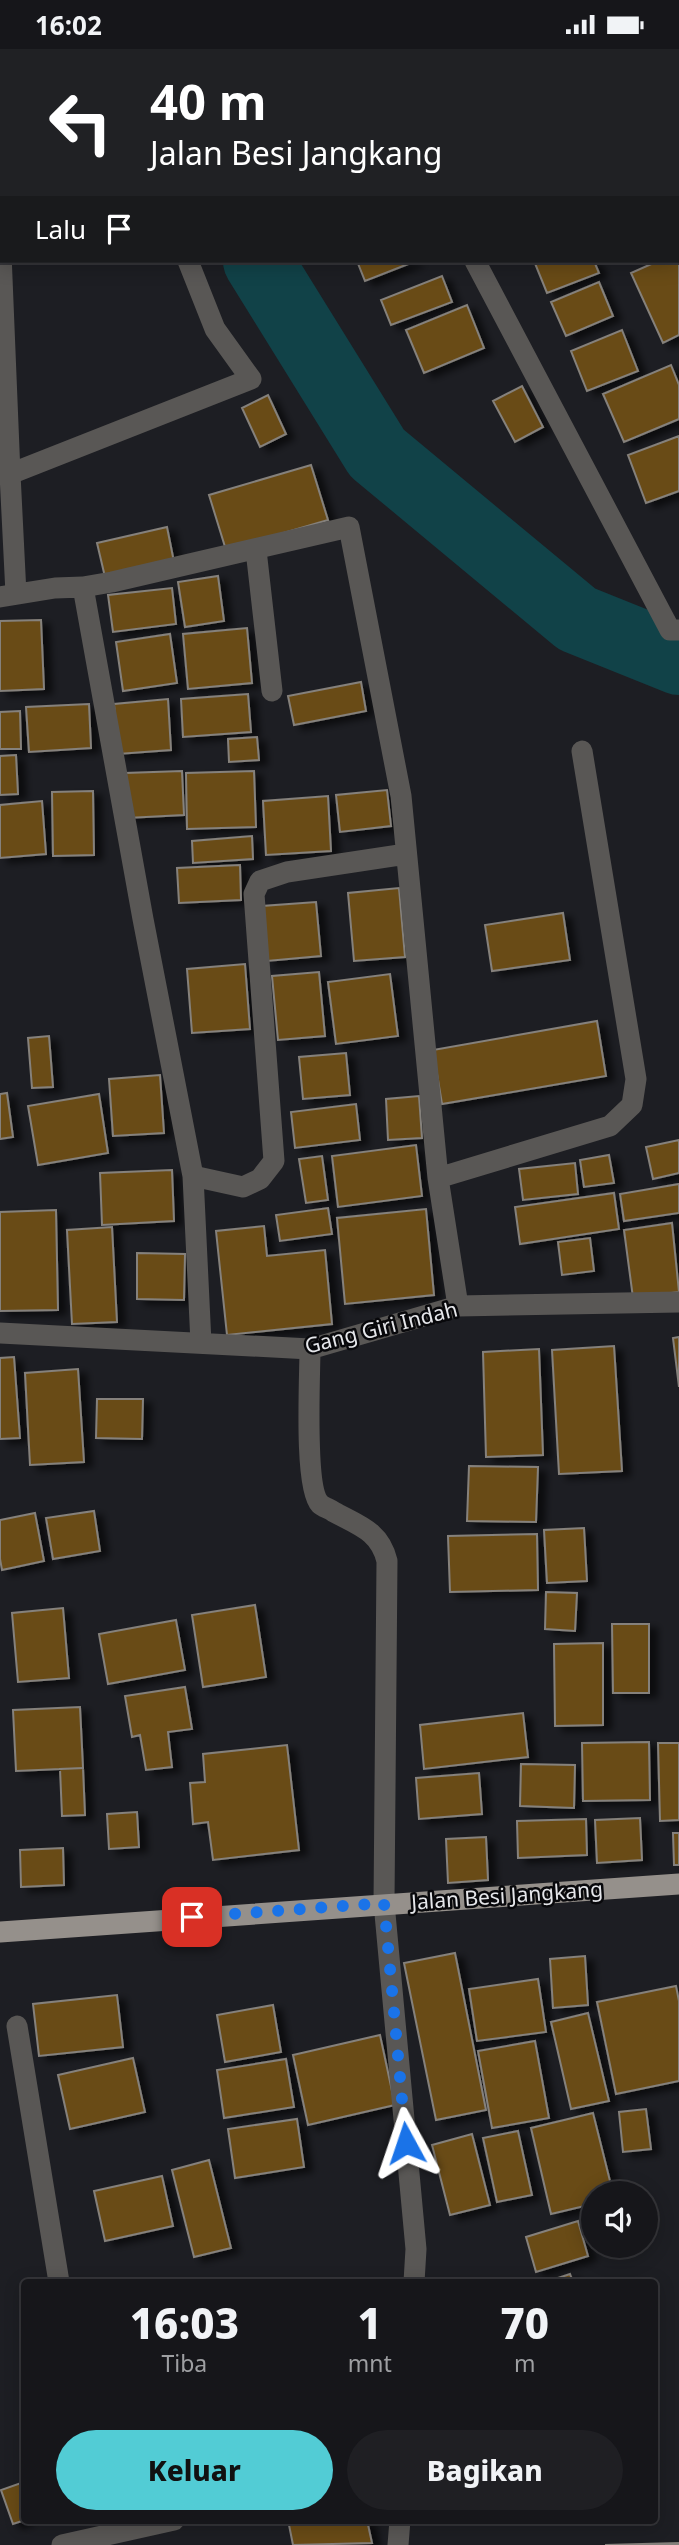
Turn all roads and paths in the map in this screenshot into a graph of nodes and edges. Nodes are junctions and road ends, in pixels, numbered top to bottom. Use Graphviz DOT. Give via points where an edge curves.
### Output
graph roads {
  1 [pos="1,263"];
  2 [pos="189,263"];
  3 [pos="476,263"];
  4 [pos="10,474"];
  5 [pos="256,550"];
  6 [pos="83,587"];
  7 [pos="8,596"];
  8 [pos="679,630"];
  9 [pos="272,691"];
  10 [pos="582,751"];
  11 [pos="406,854"];
  12 [pos="193,1176"];
  13 [pos="438,1178"];
  14 [pos="679,1302"];
  15 [pos="458,1306"];
  16 [pos="0,1333"];
  17 [pos="201,1343"];
  18 [pos="310,1349"];
  19 [pos="679,1884"];
  20 [pos="384,1903"];
  21 [pos="0,1932"];
  22 [pos="17,2026"];
  23 [pos="59,2279"];
  24 [pos="414,2279"];
  25 [pos="137,2524"];
  26 [pos="400,2524"];
  27 [pos="109,2527"];
  28 [pos="62,2545"];
  29 [pos="398,2545"];
  1 -- 4 [label="street"];
  2 -- 4 [label="street" via="215,329 251,379"];
  3 -- 8 [label="street" via="670,629"];
  4 -- 7 [label="street"];
  5 -- 6 [label="street"];
  5 -- 9 [label="street"];
  5 -- 11 [label="street" via="349,527 401,796"];
  6 -- 7 [label="street"];
  6 -- 12 [label="street"];
  10 -- 13 [label="street" via="636,1079 632,1105 610,1126"];
  11 -- 12 [label="street" via="286,872 260,881 254,894 274,1161 260,1179 243,1187"];
  11 -- 13 [label="street"];
  12 -- 17 [label="street"];
  13 -- 15 [label="street"];
  14 -- 15 [label="street, Gang Giri Indah"];
  15 -- 18 [label="street, Gang Giri Indah"];
  16 -- 17 [label="street, Gang Giri Indah"];
  17 -- 18 [label="street, Gang Giri Indah"];
  18 -- 20 [label="street" via="313,1492 320,1504 375,1535 387,1561"];
  19 -- 20 [label="main road, Jalan Besi Jangkang"];
  20 -- 21 [label="main road, Jalan Besi Jangkang"];
  20 -- 24 [label="street" via="416,2249"];
  22 -- 23 [label="street"];
  25 -- 27 [label="street"];
  26 -- 29 [label="street"];
  27 -- 28 [label="street"];
}
